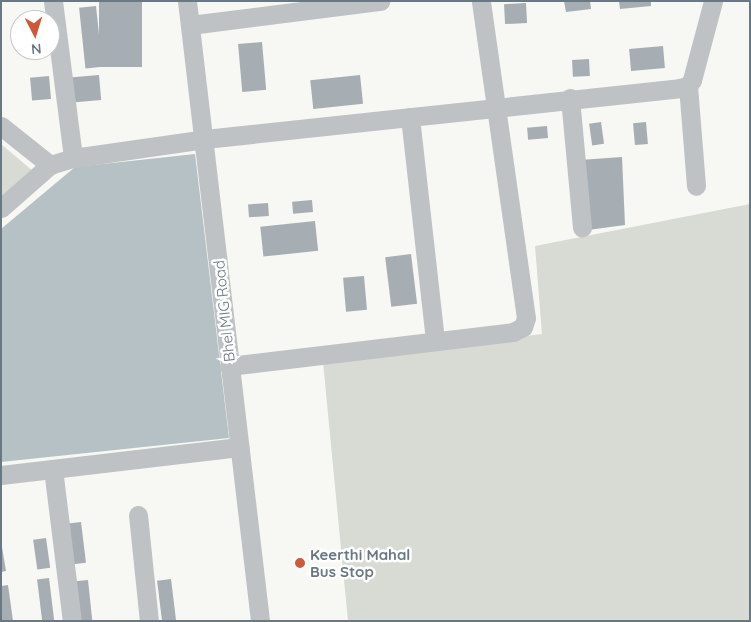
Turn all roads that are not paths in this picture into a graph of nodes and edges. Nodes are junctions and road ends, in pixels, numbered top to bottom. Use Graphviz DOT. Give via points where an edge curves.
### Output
graph roads {
  1 [pos="53,1"];
  2 [pos="187,1"];
  3 [pos="380,1"];
  4 [pos="481,1"];
  5 [pos="713,1"];
  6 [pos="190,25"];
  7 [pos="688,86"];
  8 [pos="570,98"];
  9 [pos="497,106"];
  10 [pos="410,117"];
  11 [pos="1,126"];
  12 [pos="205,139"];
  13 [pos="73,158"];
  14 [pos="50,165"];
  15 [pos="696,186"];
  16 [pos="1,208"];
  17 [pos="582,227"];
  18 [pos="435,341"];
  19 [pos="229,366"];
  20 [pos="239,447"];
  21 [pos="53,469"];
  22 [pos="1,475"];
  23 [pos="138,515"];
  24 [pos="72,621"];
  25 [pos="149,621"];
  26 [pos="260,621"];
  1 -- 13 [label="street"];
  2 -- 6 [label="street, Bhel MIG Road"];
  3 -- 6 [label="street"];
  4 -- 9 [label="street"];
  5 -- 7 [label="street"];
  6 -- 12 [label="street, Bhel MIG Road"];
  7 -- 8 [label="street"];
  7 -- 15 [label="street"];
  8 -- 9 [label="street"];
  8 -- 17 [label="street"];
  9 -- 10 [label="street"];
  9 -- 18 [label="street" via="526,318 523,327 513,332"];
  10 -- 12 [label="street"];
  10 -- 18 [label="street"];
  11 -- 14 [label="street"];
  12 -- 13 [label="street"];
  12 -- 19 [label="street, Bhel MIG Road"];
  13 -- 14 [label="street"];
  14 -- 16 [label="street"];
  18 -- 19 [label="street"];
  19 -- 20 [label="street, Bhel MIG Road"];
  20 -- 21 [label="street"];
  20 -- 26 [label="street, Bhel MIG Road"];
  21 -- 22 [label="street"];
  21 -- 24 [label="street"];
  23 -- 25 [label="street"];
}
